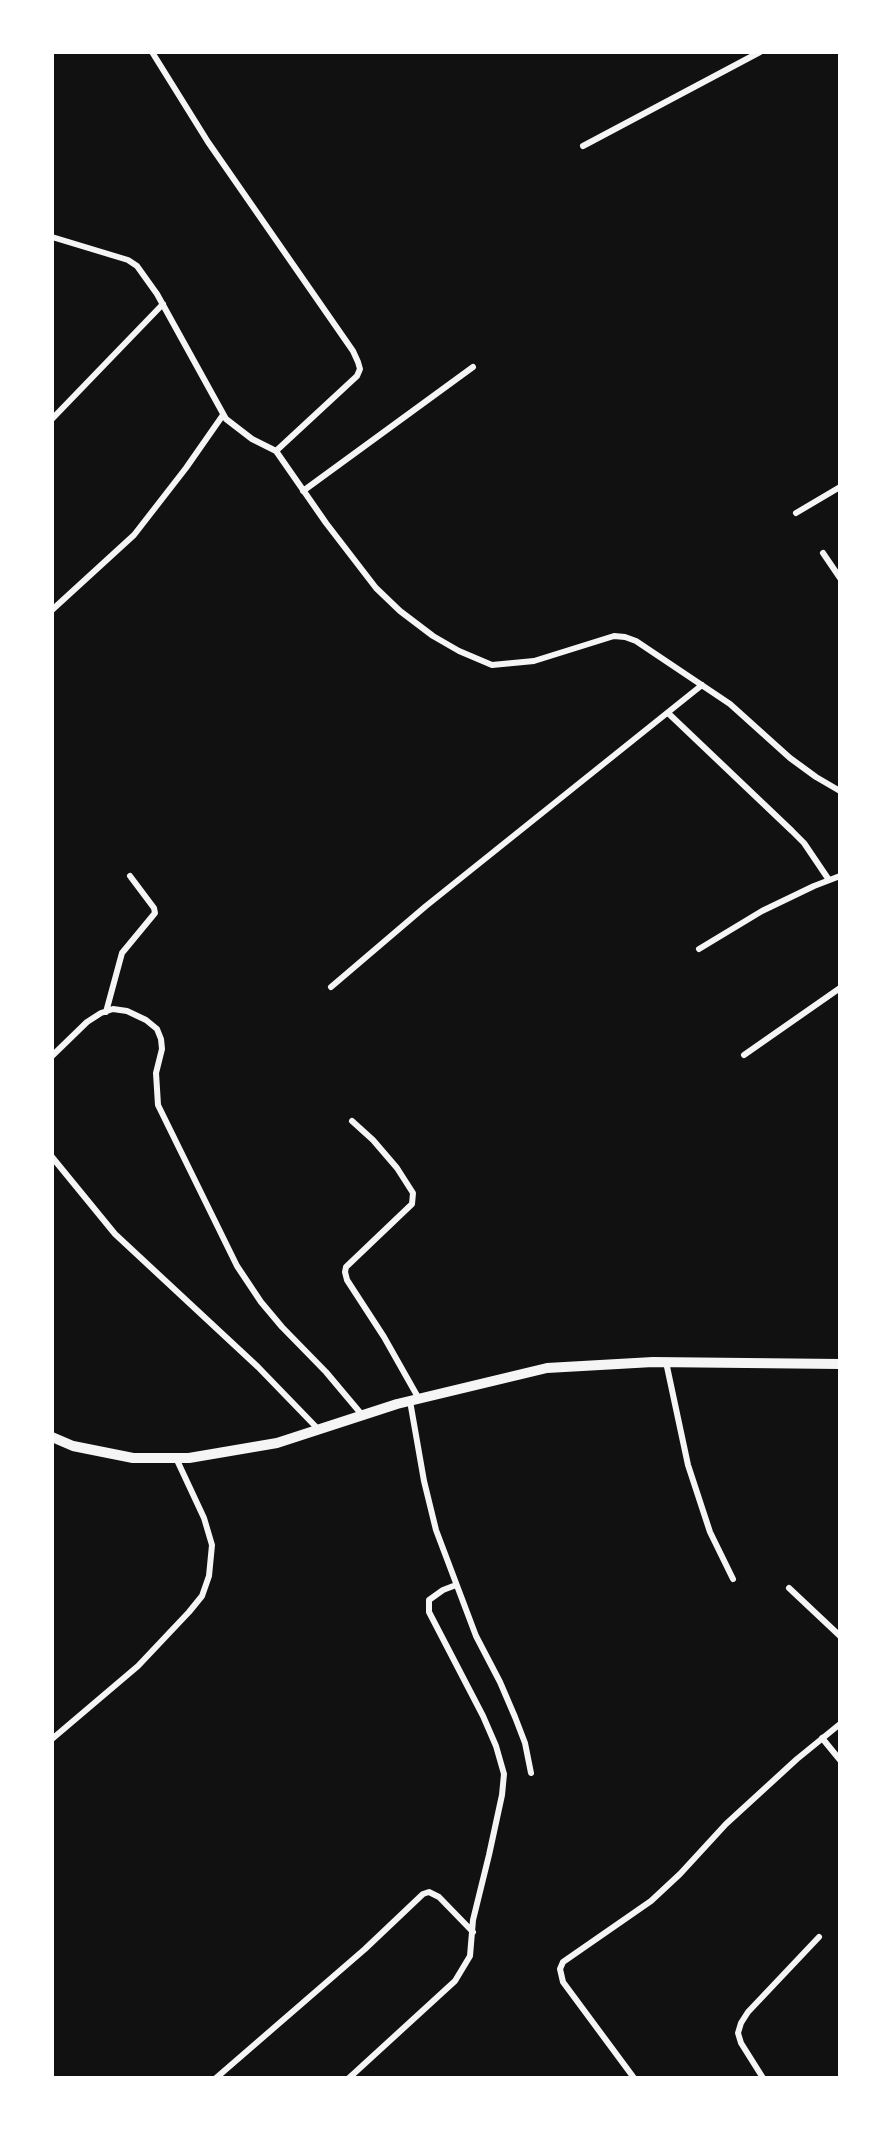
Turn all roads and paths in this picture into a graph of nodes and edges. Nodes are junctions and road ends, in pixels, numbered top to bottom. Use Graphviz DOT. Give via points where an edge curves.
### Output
graph roads {
  1 [pos="152,52"];
  2 [pos="760,52"];
  3 [pos="583,146"];
  4 [pos="52,237"];
  5 [pos="163,304"];
  6 [pos="473,367"];
  7 [pos="223,415"];
  8 [pos="52,419"];
  9 [pos="276,451"];
  10 [pos="840,487"];
  11 [pos="303,491"];
  12 [pos="796,513"];
  13 [pos="823,553"];
  14 [pos="840,578"];
  15 [pos="52,610"];
  16 [pos="702,685"];
  17 [pos="668,713"];
  18 [pos="840,791"];
  19 [pos="130,876"];
  20 [pos="840,876"];
  21 [pos="829,880"];
  22 [pos="699,949"];
  23 [pos="330,987"];
  24 [pos="840,988"];
  25 [pos="106,1012"];
  26 [pos="744,1055"];
  27 [pos="52,1056"];
  28 [pos="352,1121"];
  29 [pos="52,1156"];
  30 [pos="666,1362"];
  31 [pos="840,1364"];
  32 [pos="414,1400"];
  33 [pos="363,1416"];
  34 [pos="319,1430"];
  35 [pos="52,1437"];
  36 [pos="176,1458"];
  37 [pos="734,1579"];
  38 [pos="456,1585"];
  39 [pos="789,1588"];
  40 [pos="840,1636"];
  41 [pos="840,1724"];
  42 [pos="822,1738"];
  43 [pos="52,1739"];
  44 [pos="840,1760"];
  45 [pos="531,1773"];
  46 [pos="472,1932"];
  47 [pos="819,1937"];
  48 [pos="216,2078"];
  49 [pos="349,2078"];
  50 [pos="634,2078"];
  51 [pos="763,2078"];
  1 -- 9 [label="street" via="208,142 358,362 357,376"];
  2 -- 3 [label="street"];
  4 -- 5 [label="street" via="128,260 137,266"];
  5 -- 7 [label="street"];
  5 -- 8 [label="street"];
  6 -- 11 [label="street"];
  7 -- 9 [label="street" via="238,429"];
  7 -- 15 [label="street" via="134,535"];
  9 -- 11 [label="street"];
  10 -- 12 [label="street"];
  11 -- 16 [label="street" via="376,588 400,611 459,651 492,665 510,665 614,636 625,637"];
  13 -- 14 [label="street"];
  16 -- 17 [label="street"];
  16 -- 18 [label="street" via="799,764"];
  17 -- 21 [label="street" via="804,843"];
  17 -- 23 [label="street" via="443,891"];
  19 -- 25 [label="street" via="155,913 122,953"];
  20 -- 21 [label="street"];
  21 -- 22 [label="street" via="762,911"];
  24 -- 26 [label="street"];
  25 -- 27 [label="street" via="87,1022"];
  25 -- 33 [label="street" via="128,1011 157,1029 162,1049 156,1073 158,1105 237,1266 261,1302"];
  28 -- 32 [label="street" via="397,1168 413,1193 412,1204 345,1272 384,1337"];
  29 -- 34 [label="street" via="115,1234 258,1366"];
  30 -- 31 [label="street"];
  30 -- 32 [label="street" via="547,1368"];
  30 -- 37 [label="street" via="688,1465 710,1532"];
  32 -- 33 [label="street"];
  32 -- 38 [label="street" via="424,1481"];
  33 -- 34 [label="street"];
  34 -- 36 [label="street" via="277,1443"];
  35 -- 36 [label="street" via="73,1446 133,1458"];
  36 -- 43 [label="street" via="210,1538 209,1576 202,1596 138,1666"];
  38 -- 45 [label="street" via="518,1725"];
  38 -- 46 [label="street" via="429,1600 429,1612 483,1716 504,1774"];
  39 -- 40 [label="street"];
  41 -- 42 [label="street"];
  42 -- 44 [label="street"];
  42 -- 50 [label="street" via="726,1824 651,1901 563,1962 563,1982"];
  46 -- 48 [label="street" via="439,1897 429,1892 423,1894"];
  46 -- 49 [label="street" via="470,1956 455,1981"];
  47 -- 51 [label="street" via="741,2023 741,2043"];
}
